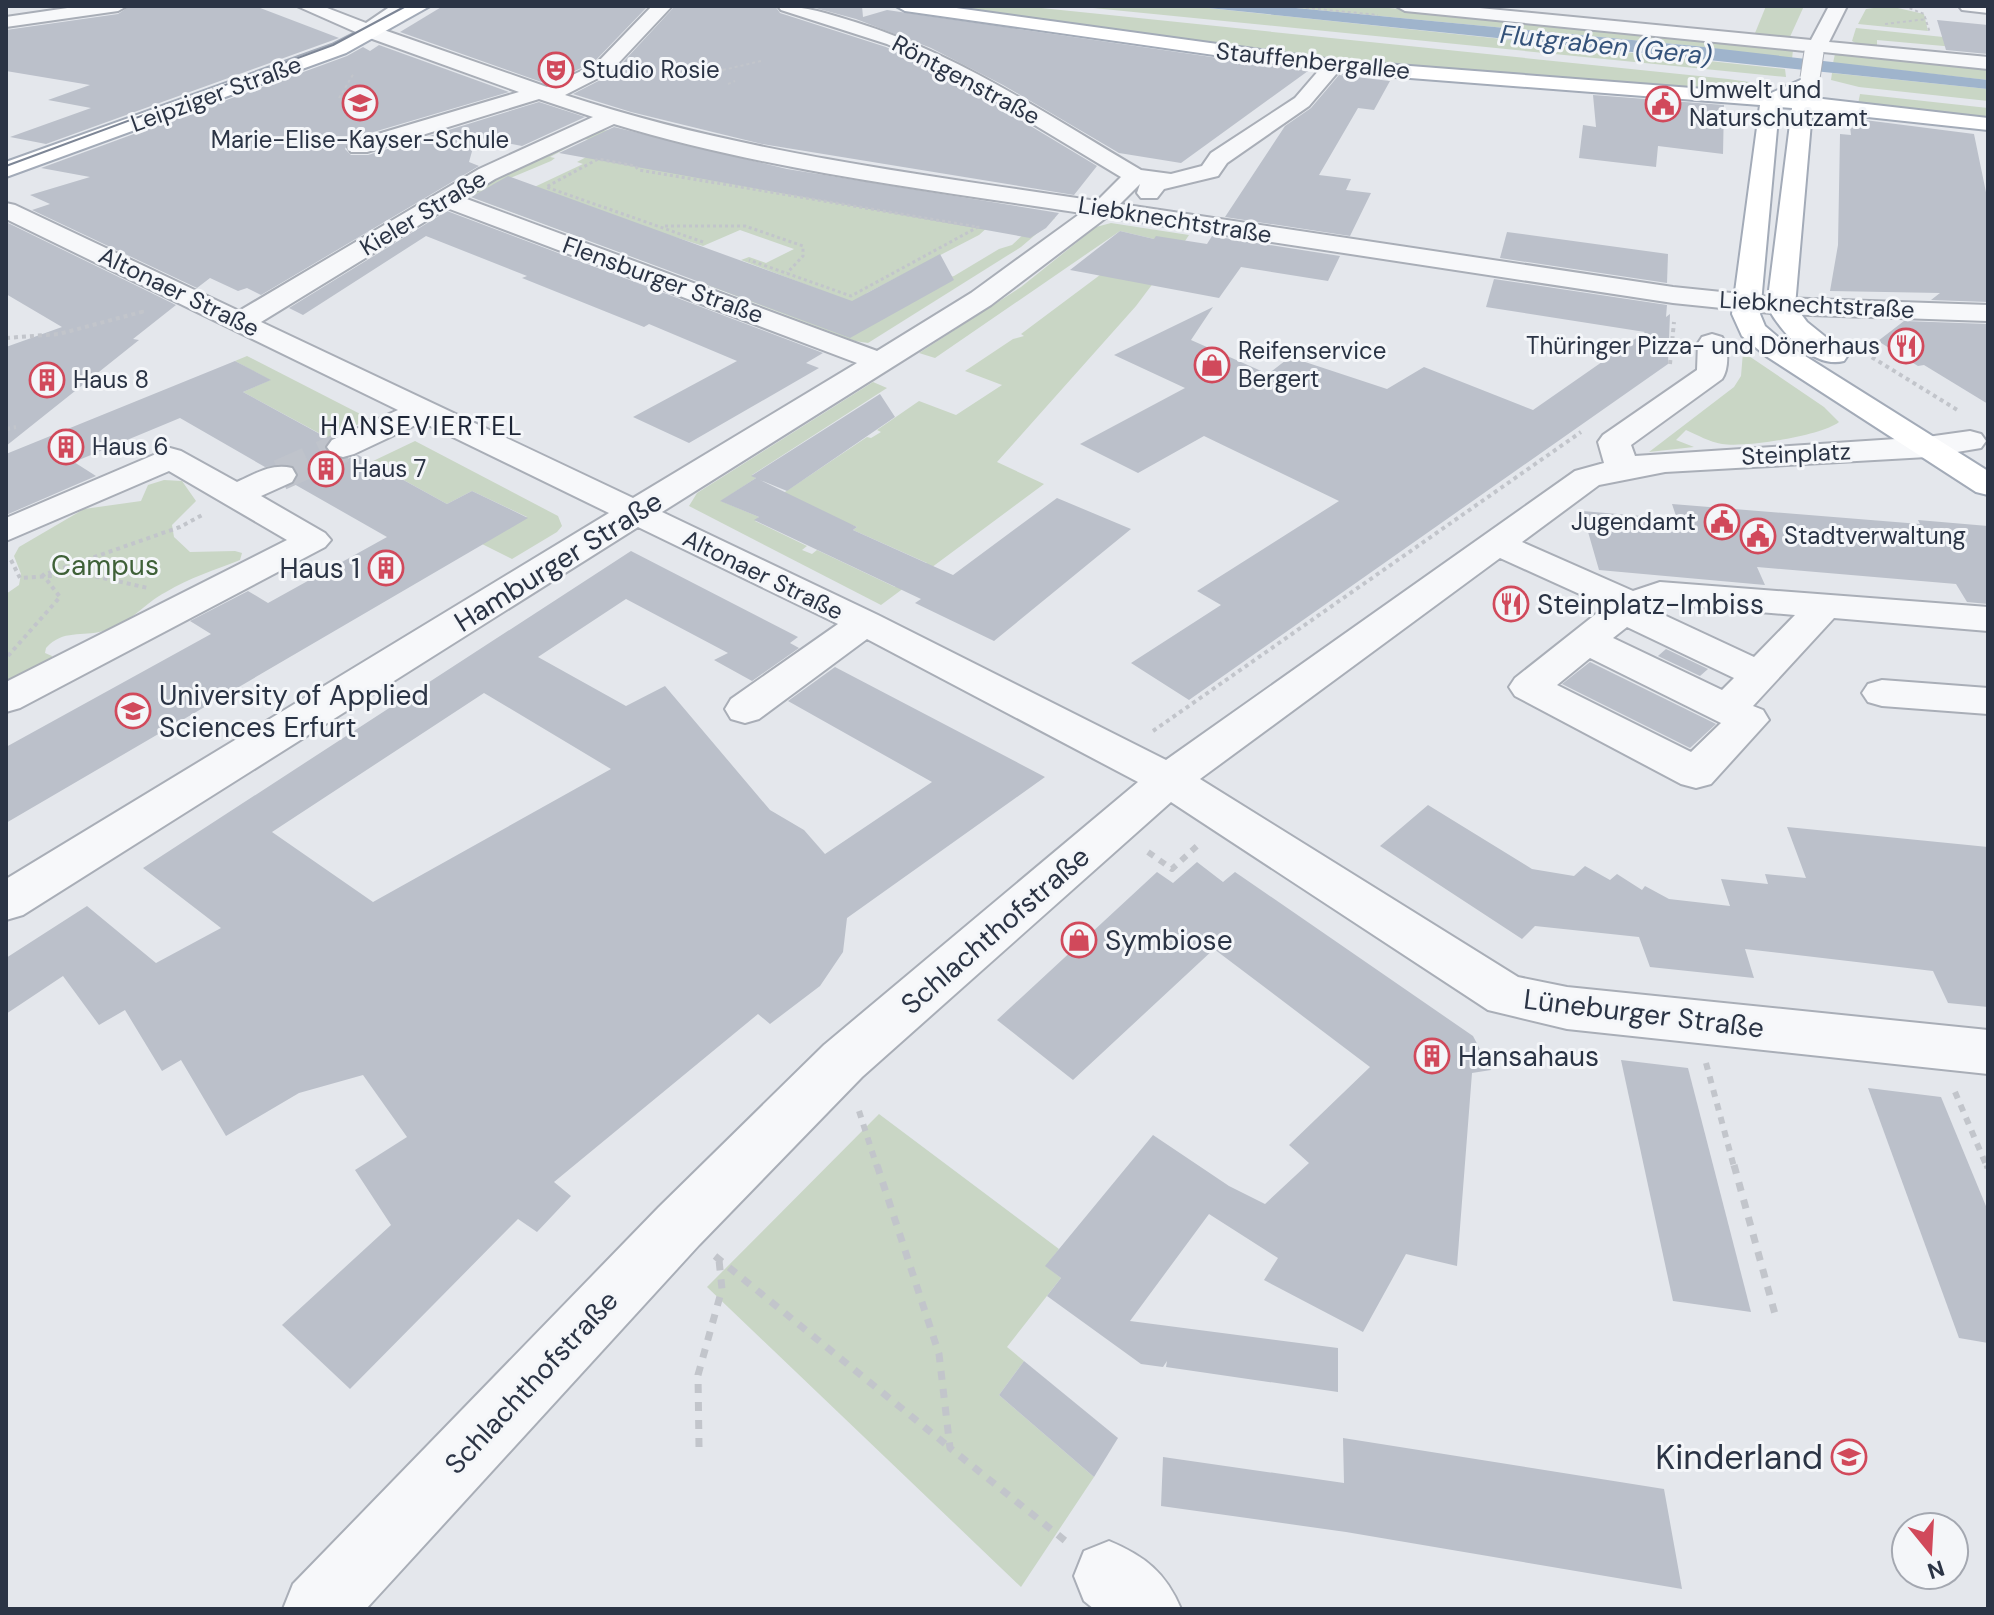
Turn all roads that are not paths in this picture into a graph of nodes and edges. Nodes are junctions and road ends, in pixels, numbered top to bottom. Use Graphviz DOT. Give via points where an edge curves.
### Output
graph roads {
  1 [pos="118,6"];
  2 [pos="306,6"];
  3 [pos="379,6"];
  4 [pos="402,6"];
  5 [pos="421,6"];
  6 [pos="663,6"];
  7 [pos="787,6"];
  8 [pos="905,6"];
  9 [pos="1405,6"];
  10 [pos="1838,6"];
  11 [pos="1968,6"];
  12 [pos="1449,8"];
  13 [pos="1988,8"];
  14 [pos="6,22"];
  15 [pos="353,25"];
  16 [pos="376,34"];
  17 [pos="1816,49"];
  18 [pos="1988,63"];
  19 [pos="1333,66"];
  20 [pos="1711,74"];
  21 [pos="1806,89"];
  22 [pos="544,93"];
  23 [pos="1772,100"];
  24 [pos="1988,104"];
  25 [pos="611,117"];
  26 [pos="1988,124"];
  27 [pos="359,147"];
  28 [pos="6,158"];
  29 [pos="6,170"];
  30 [pos="1135,176"];
  31 [pos="1169,180"];
  32 [pos="444,199"];
  33 [pos="1102,209"];
  34 [pos="6,210"];
  35 [pos="1148,216"];
  36 [pos="1747,304"];
  37 [pos="1781,306"];
  38 [pos="1988,313"];
  39 [pos="241,322"];
  40 [pos="1712,343"];
  41 [pos="881,362"];
  42 [pos="423,410"];
  43 [pos="1973,435"];
  44 [pos="343,447"];
  45 [pos="1927,447"];
  46 [pos="1736,457"];
  47 [pos="1622,468"];
  48 [pos="280,475"];
  49 [pos="1756,482"];
  50 [pos="1988,485"];
  51 [pos="236,495"];
  52 [pos="634,513"];
  53 [pos="6,531"];
  54 [pos="1495,543"];
  55 [pos="1826,605"];
  56 [pos="1628,607"];
  57 [pos="1977,618"];
  58 [pos="865,623"];
  59 [pos="1587,641"];
  60 [pos="1988,653"];
  61 [pos="1760,675"];
  62 [pos="1882,693"];
  63 [pos="6,699"];
  64 [pos="1988,701"];
  65 [pos="745,709"];
  66 [pos="1727,709"];
  67 [pos="1157,758"];
  68 [pos="6,902"];
  69 [pos="1988,1052"];
  70 [pos="318,1609"];
  1 -- 14 [label="street"];
  2 -- 15 [label="street, Liebknechtstraße"];
  3 -- 15 [label="main road, Leipziger Straße"];
  4 -- 16 [label="street" via="376,22"];
  5 -- 16 [label="main road, Leipziger Straße"];
  6 -- 22 [label="street" via="602,69"];
  7 -- 30 [label="street, Röntgenstraße" via="894,40 959,71"];
  8 -- 19 [label="main road, Stauffenbergallee"];
  9 -- 12 [label="street"];
  10 -- 17 [label="street"];
  11 -- 13 [label="street"];
  12 -- 17 [label="street"];
  15 -- 16 [label="street, Liebknechtstraße"];
  15 -- 28 [label="main road, Leipziger Straße" via="315,46"];
  16 -- 22 [label="street, Liebknechtstraße"];
  16 -- 29 [label="main road, Leipziger Straße"];
  17 -- 18 [label="street"];
  17 -- 21 [label="street, bridge"];
  19 -- 23 [label="main road, Stauffenbergallee"];
  19 -- 31 [label="street, Röntgenstraße" via="1302,102 1219,158 1210,171"];
  20 -- 21 [label="main road"];
  21 -- 23 [label="main road"];
  21 -- 24 [label="main road"];
  21 -- 26 [label="main road"];
  21 -- 37 [label="main road"];
  22 -- 25 [label="street, Liebknechtstraße"];
  22 -- 27 [label="street" via="396,125"];
  23 -- 36 [label="main road"];
  25 -- 32 [label="street, Kieler Straße"];
  25 -- 33 [label="street, Liebknechtstraße" via="820,166"];
  30 -- 31 [label="street, Röntgenstraße"];
  30 -- 33 [label="street"];
  31 -- 35 [label="street" via="1149,189"];
  32 -- 39 [label="street, Kieler Straße"];
  32 -- 41 [label="street, Flensburger Straße"];
  33 -- 35 [label="street, Liebknechtstraße"];
  33 -- 41 [label="street, Hamburger Straße" via="981,299"];
  34 -- 39 [label="street, Altonaer Straße"];
  35 -- 36 [label="street, Liebknechtstraße" via="1198,233 1256,242"];
  36 -- 37 [label="street, Liebknechtstraße"];
  36 -- 45 [label="main road" via="1752,330 1769,345"];
  37 -- 38 [label="street, Liebknechtstraße"];
  37 -- 43 [label="main road" via="1799,331"];
  39 -- 42 [label="street, Altonaer Straße"];
  40 -- 47 [label="street" via="1712,373 1614,442"];
  41 -- 52 [label="street, Hamburger Straße"];
  42 -- 44 [label="street"];
  42 -- 52 [label="street, Altonaer Straße"];
  43 -- 45 [label="street, Steinplatz"];
  45 -- 46 [label="street, Steinplatz"];
  45 -- 50 [label="main road"];
  46 -- 47 [label="street, Steinplatz"];
  46 -- 49 [label="street"];
  47 -- 54 [label="street, Schlachthofstraße" via="1587,478"];
  48 -- 51 [label="street"];
  51 -- 53 [label="street" via="170,458"];
  51 -- 63 [label="street" via="313,540"];
  52 -- 58 [label="street, Altonaer Straße"];
  52 -- 68 [label="street, Hamburger Straße"];
  54 -- 56 [label="street"];
  54 -- 67 [label="street, Schlachthofstraße"];
  55 -- 56 [label="street" via="1660,593"];
  55 -- 57 [label="street"];
  55 -- 61 [label="street"];
  56 -- 59 [label="street"];
  56 -- 61 [label="street"];
  57 -- 60 [label="street"];
  58 -- 65 [label="street"];
  58 -- 67 [label="street, Altonaer Straße"];
  59 -- 66 [label="street"];
  59 -- 66 [label="street" via="1529,687 1696,773 1748,720"];
  61 -- 66 [label="street"];
  62 -- 64 [label="street"];
  67 -- 69 [label="street, Lüneburger Straße" via="1506,995 1567,1008"];
  67 -- 70 [label="street, Schlachthofstraße" via="843,1061 699,1242"];
}
